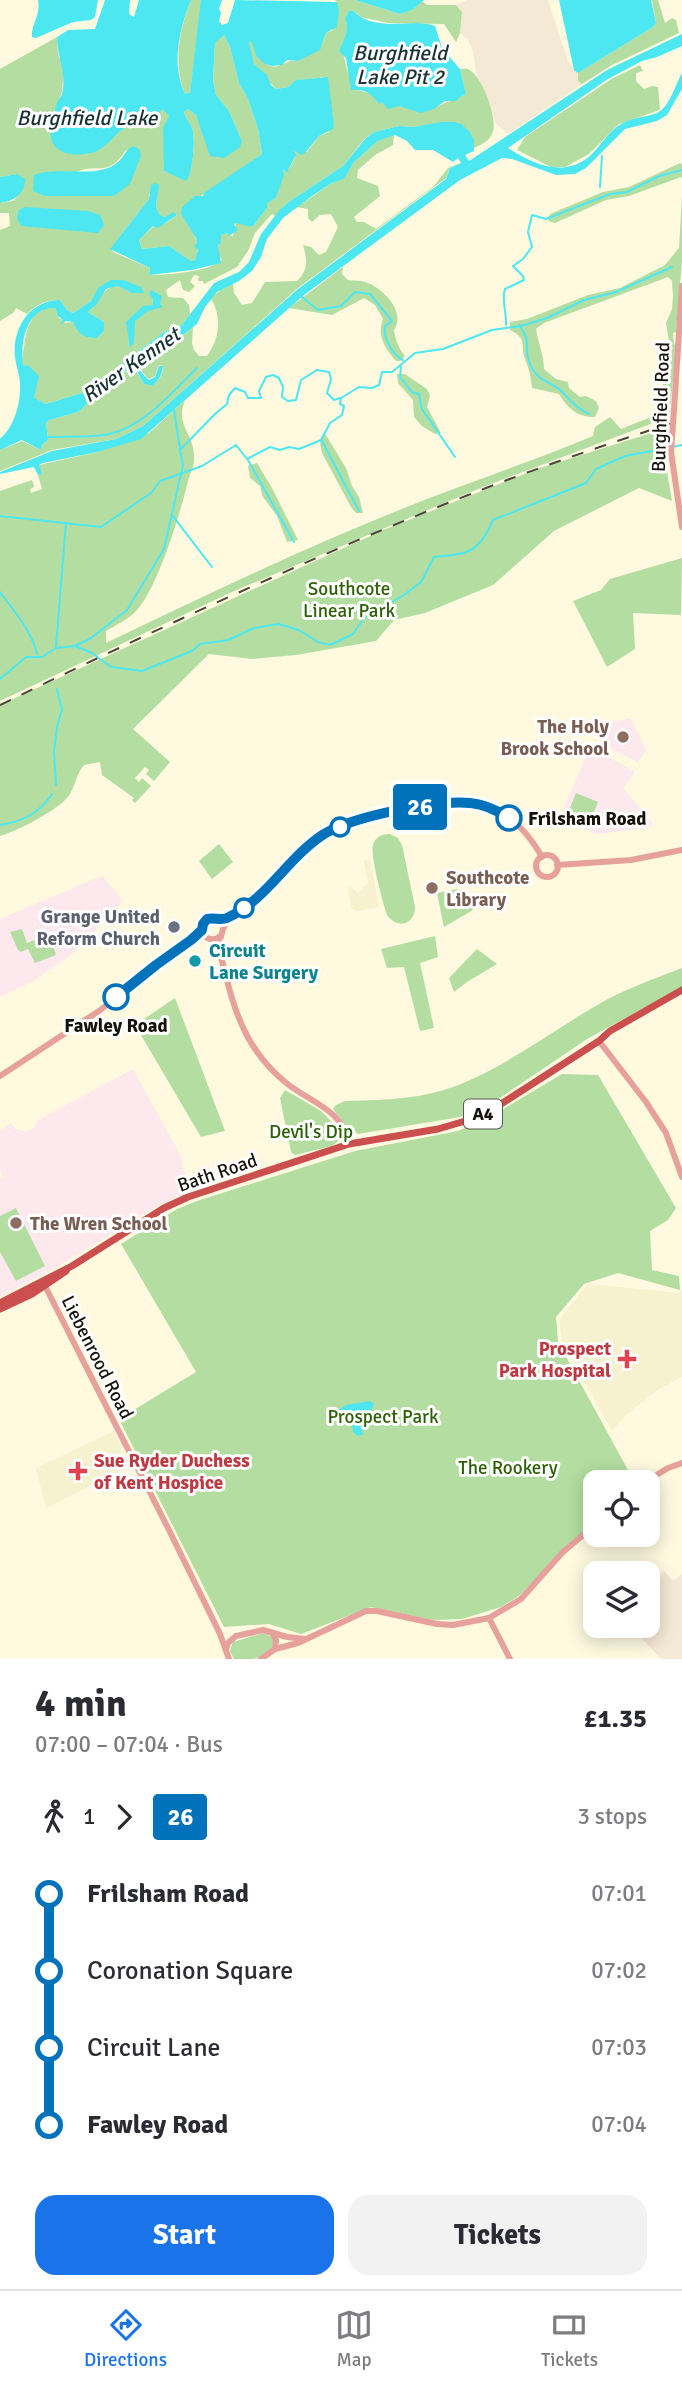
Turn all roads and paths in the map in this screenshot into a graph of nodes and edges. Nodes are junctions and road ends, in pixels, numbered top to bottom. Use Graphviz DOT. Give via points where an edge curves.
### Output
graph roads {
  1 [pos="682,286"];
  2 [pos="682,527"];
  3 [pos="682,850"];
  4 [pos="542,857"];
  5 [pos="558,865"];
  6 [pos="222,924"];
  7 [pos="203,933"];
  8 [pos="216,939"];
  9 [pos="682,990"];
  10 [pos="599,1041"];
  11 [pos="0,1076"];
  12 [pos="349,1144"];
  13 [pos="682,1177"];
  14 [pos="44,1284"];
  15 [pos="0,1303"];
  16 [pos="0,1309"];
  17 [pos="682,1462"];
  18 [pos="660,1473"];
  19 [pos="583,1535"];
  20 [pos="489,1618"];
  21 [pos="271,1632"];
  22 [pos="220,1634"];
  23 [pos="233,1638"];
  24 [pos="305,1639"];
  25 [pos="275,1649"];
  26 [pos="228,1656"];
  27 [pos="261,1659"];
  28 [pos="510,1659"];
  1 -- 2 [label="street, Burghfield Road, bridge" via="671,452"];
  3 -- 5 [label="street" via="631,860"];
  4 -- 5 [label="street" via="552,857"];
  4 -- 5 [label="street" via="536,867 541,875 553,875"];
  4 -- 6 [label="street" via="521,828 491,808 447,803 397,811 326,833"];
  6 -- 7 [label="street" via="207,919"];
  6 -- 8 [label="street"];
  7 -- 8 [label="street"];
  7 -- 11 [label="street" via="99,1011"];
  8 -- 12 [label="street" via="232,1001 261,1060 287,1084 332,1113"];
  9 -- 10 [label="main road, Bath Road / A4"];
  10 -- 12 [label="main road, Bath Road / A4" via="471,1119"];
  10 -- 13 [label="street" via="660,1124"];
  12 -- 14 [label="main road, Bath Road / A4" via="177,1202"];
  14 -- 15 [label="main road, Bath Road / A4"];
  14 -- 16 [label="main road, Bath Road / A4"];
  14 -- 22 [label="street, Liebenrood Road"];
  17 -- 18 [label="street"];
  19 -- 20 [label="street" via="521,1599"];
  20 -- 24 [label="street" via="453,1625 366,1611"];
  20 -- 28 [label="street"];
  21 -- 23 [label="street"];
  21 -- 24 [label="street"];
  21 -- 25 [label="street"];
  22 -- 23 [label="street"];
  22 -- 26 [label="street, Liebenrood Road"];
  23 -- 26 [label="street"];
  24 -- 25 [label="street"];
  25 -- 27 [label="street"];
}
